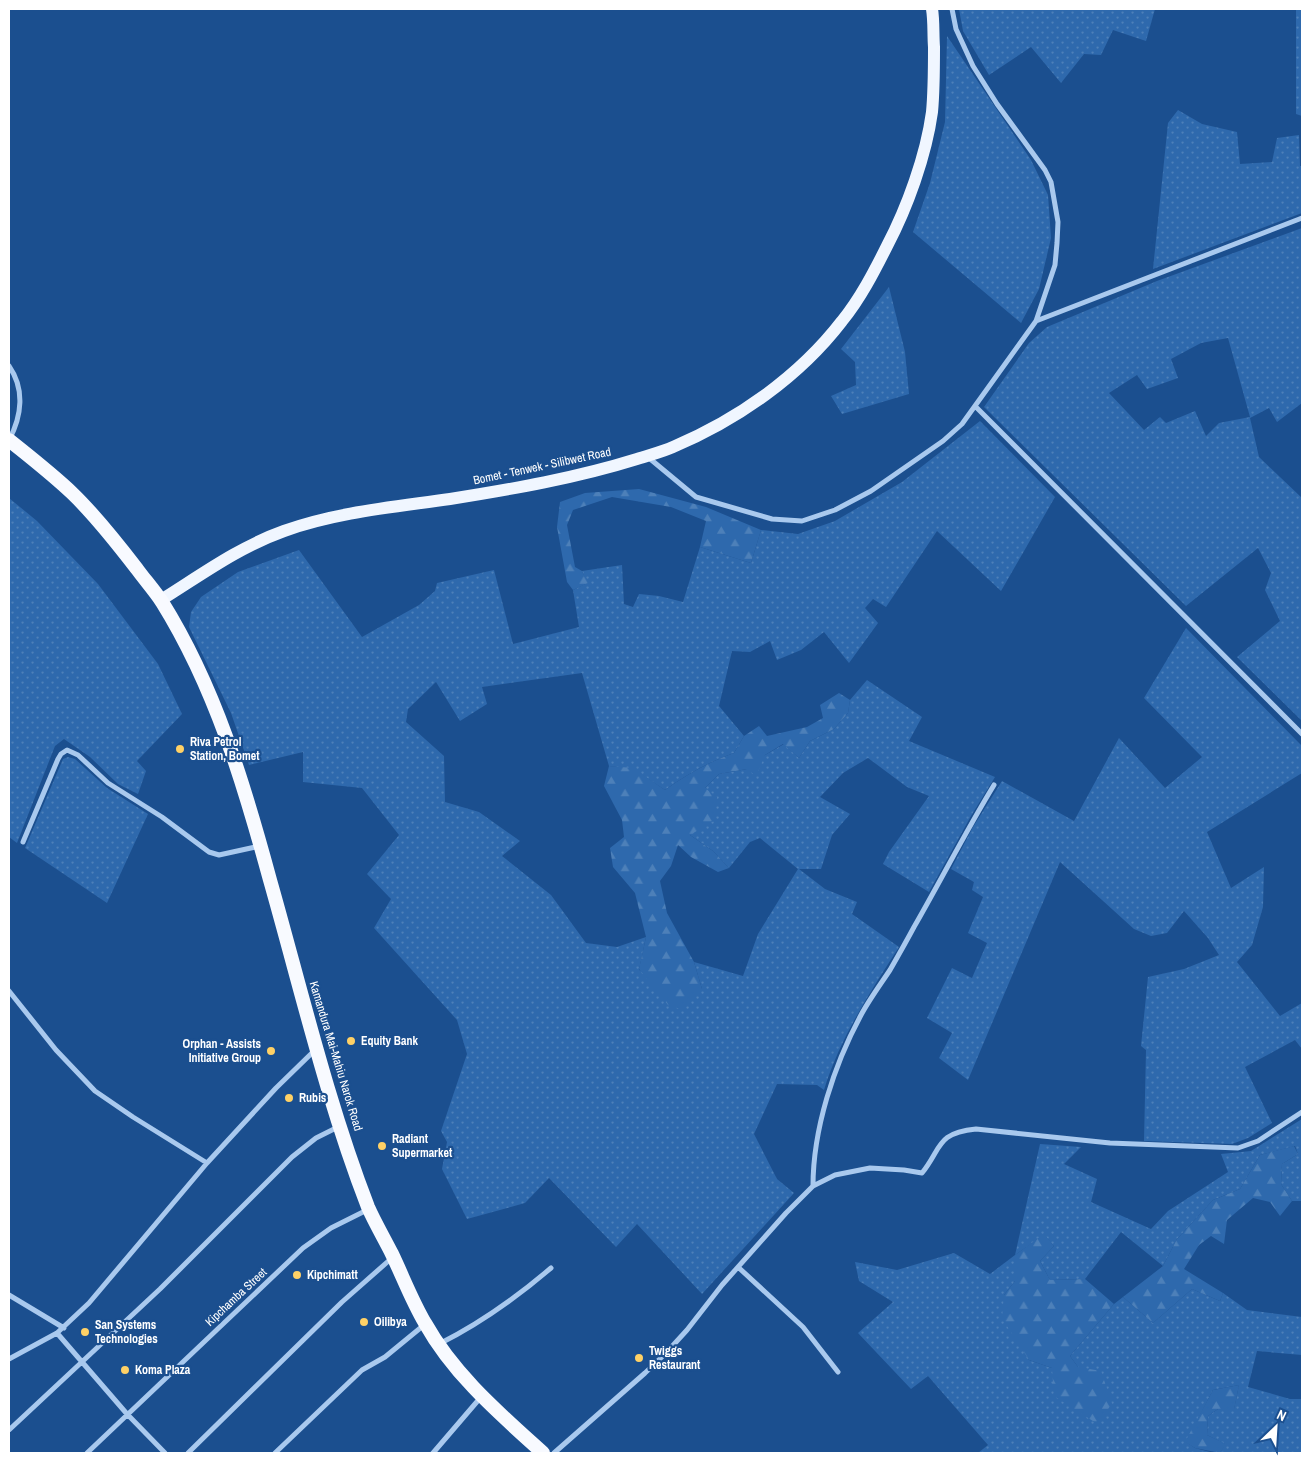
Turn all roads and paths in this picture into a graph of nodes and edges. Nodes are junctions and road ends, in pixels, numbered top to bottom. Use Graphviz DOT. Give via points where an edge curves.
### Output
graph roads {
  1 [pos="932,9"];
  2 [pos="952,9"];
  3 [pos="1302,218"];
  4 [pos="1036,321"];
  5 [pos="9,366"];
  6 [pos="976,407"];
  7 [pos="9,440"];
  8 [pos="646,456"];
  9 [pos="160,600"];
  10 [pos="1302,734"];
  11 [pos="994,785"];
  12 [pos="23,842"];
  13 [pos="261,846"];
  14 [pos="9,991"];
  15 [pos="317,1048"];
  16 [pos="1302,1112"];
  17 [pos="340,1126"];
  18 [pos="207,1163"];
  19 [pos="813,1186"];
  20 [pos="369,1209"];
  21 [pos="393,1257"];
  22 [pos="738,1267"];
  23 [pos="551,1268"];
  24 [pos="9,1294"];
  25 [pos="425,1324"];
  26 [pos="64,1328"];
  27 [pos="56,1333"];
  28 [pos="439,1344"];
  29 [pos="9,1359"];
  30 [pos="81,1360"];
  31 [pos="838,1372"];
  32 [pos="482,1396"];
  33 [pos="127,1414"];
  34 [pos="9,1430"];
  35 [pos="87,1453"];
  36 [pos="165,1453"];
  37 [pos="188,1453"];
  38 [pos="275,1453"];
  39 [pos="433,1453"];
  40 [pos="543,1453"];
  41 [pos="554,1453"];
  1 -- 8 [label="main road, Bomet - Tenwek - Silibwet Road" via="933,100 922,156 896,230 856,301 831,335 775,388 695,436"];
  2 -- 4 [label="street" via="956,29 973,66 1051,182 1058,243 1055,265"];
  3 -- 4 [label="street"];
  4 -- 6 [label="street"];
  5 -- 7 [label="street" via="17,381 20,402 16,428"];
  6 -- 8 [label="street" via="943,442 871,491 835,510 802,521 772,519 696,497"];
  6 -- 10 [label="street"];
  7 -- 9 [label="highway, Kamandura Mai-Mahiu Narok Road" via="72,493 116,542"];
  8 -- 9 [label="main road, Bomet - Tenwek - Silibwet Road" via="582,474 300,526 229,557"];
  9 -- 13 [label="highway, Kamandura Mai-Mahiu Narok Road" via="212,698"];
  11 -- 19 [label="street" via="891,968 862,1013 844,1051 818,1136"];
  12 -- 13 [label="street" via="58,759 67,750 78,755 108,783 209,852 219,855"];
  13 -- 15 [label="highway, Kamandura Mai-Mahiu Narok Road"];
  14 -- 18 [label="street" via="56,1050 95,1091"];
  15 -- 17 [label="highway, Kamandura Mai-Mahiu Narok Road"];
  15 -- 18 [label="street"];
  16 -- 19 [label="street" via="1258,1141 1238,1148 1110,1143 968,1130 943,1141 922,1173 870,1168 835,1175"];
  17 -- 20 [label="highway, Kamandura Mai-Mahiu Narok Road"];
  17 -- 30 [label="street" via="316,1138 292,1156 160,1288"];
  18 -- 26 [label="street"];
  19 -- 22 [label="street"];
  20 -- 21 [label="highway, Kamandura Mai-Mahiu Narok Road"];
  20 -- 33 [label="street, Kipchamba Street" via="331,1228 302,1248"];
  21 -- 25 [label="highway, Kamandura Mai-Mahiu Narok Road"];
  21 -- 37 [label="street" via="342,1302"];
  22 -- 31 [label="street" via="803,1327"];
  22 -- 41 [label="street" via="666,1353"];
  23 -- 28 [label="street" via="460,1334"];
  24 -- 26 [label="street"];
  25 -- 28 [label="highway, Kamandura Mai-Mahiu Narok Road"];
  25 -- 38 [label="street" via="385,1358 362,1370"];
  26 -- 27 [label="street"];
  27 -- 29 [label="street"];
  27 -- 30 [label="street"];
  28 -- 32 [label="highway, Kamandura Mai-Mahiu Narok Road"];
  30 -- 33 [label="street"];
  30 -- 34 [label="street"];
  32 -- 39 [label="street"];
  32 -- 40 [label="highway, Kamandura Mai-Mahiu Narok Road"];
  33 -- 35 [label="street, Kipchamba Street"];
  33 -- 36 [label="street"];
}
